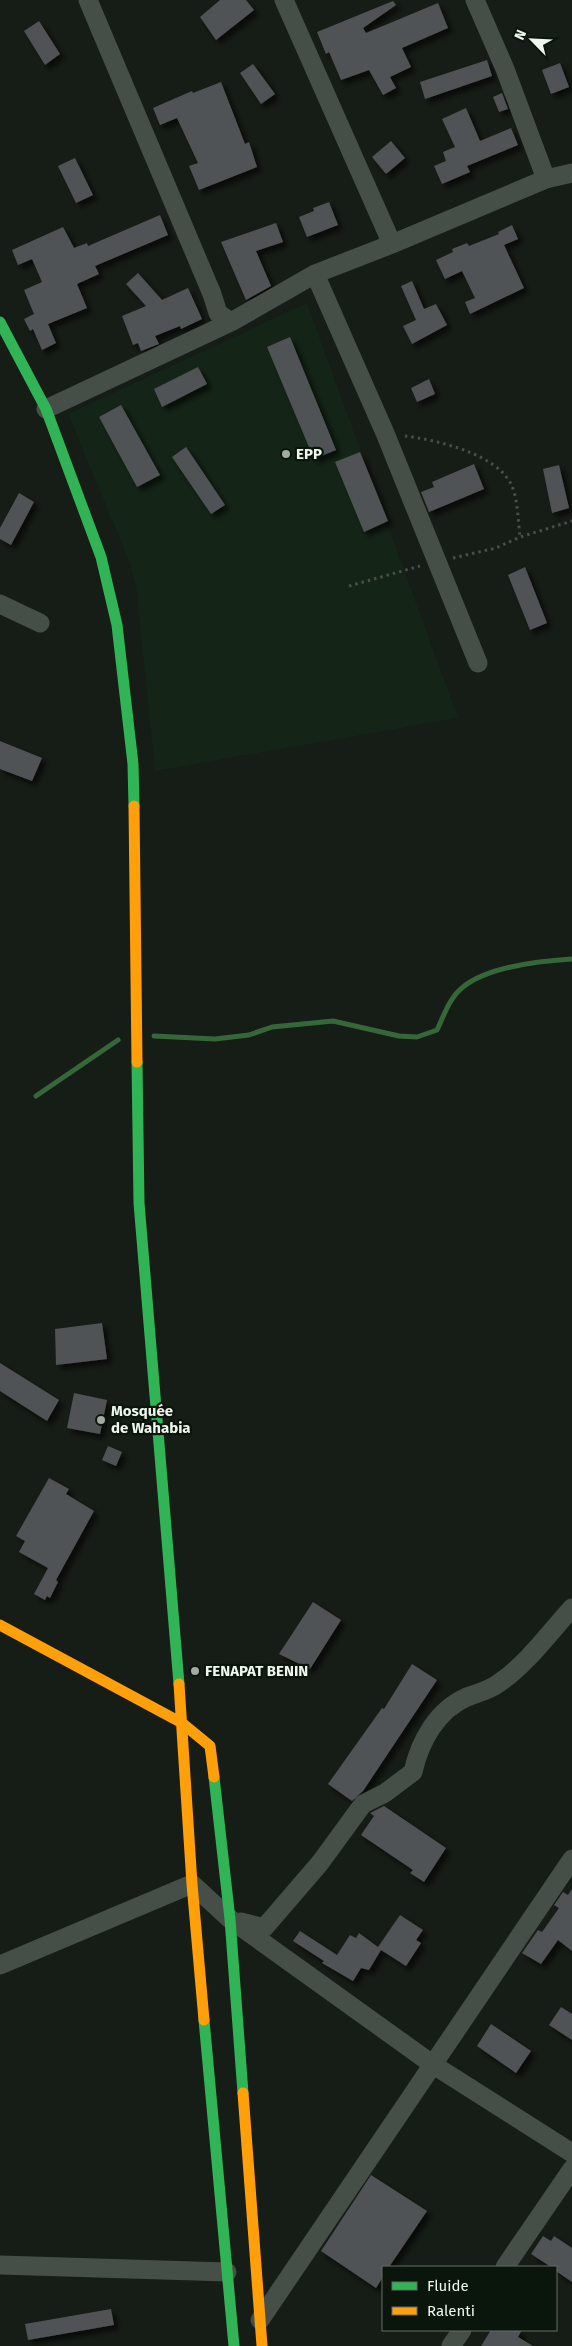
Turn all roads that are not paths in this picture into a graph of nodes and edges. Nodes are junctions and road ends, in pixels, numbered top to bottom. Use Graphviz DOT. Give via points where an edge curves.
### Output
graph roads {
  1 [pos="88,0"];
  2 [pos="284,0"];
  3 [pos="474,0"];
  4 [pos="572,172"];
  5 [pos="546,179"];
  6 [pos="392,244"];
  7 [pos="315,274"];
  8 [pos="231,322"];
  9 [pos="2,331"];
  10 [pos="46,409"];
  11 [pos="0,604"];
  12 [pos="40,623"];
  13 [pos="478,664"];
  14 [pos="572,1608"];
  15 [pos="0,1625"];
  16 [pos="182,1723"];
  17 [pos="572,1859"];
  18 [pos="192,1884"];
  19 [pos="230,1919"];
  20 [pos="0,1965"];
  21 [pos="432,2064"];
  22 [pos="572,2153"];
  23 [pos="572,2169"];
  24 [pos="0,2265"];
  25 [pos="505,2266"];
  26 [pos="227,2272"];
  27 [pos="260,2320"];
  28 [pos="461,2331"];
  29 [pos="234,2346"];
  30 [pos="262,2346"];
  31 [pos="451,2346"];
  1 -- 8 [label="street" via="218,313"];
  2 -- 6 [label="street"];
  3 -- 5 [label="street" via="505,69"];
  4 -- 5 [label="street"];
  5 -- 6 [label="street"];
  6 -- 7 [label="street"];
  7 -- 8 [label="street"];
  7 -- 13 [label="street" via="385,433"];
  8 -- 10 [label="street"];
  9 -- 10 [label="main road"];
  10 -- 16 [label="main road" via="110,587 118,625 133,764 139,1203"];
  11 -- 12 [label="street"];
  14 -- 19 [label="street" via="534,1651 499,1683 460,1701 443,1714 417,1752 413,1772 385,1793 362,1804 320,1863 264,1928"];
  15 -- 16 [label="main road"];
  16 -- 18 [label="main road"];
  16 -- 19 [label="main road" via="210,1746"];
  17 -- 21 [label="street"];
  18 -- 19 [label="street"];
  18 -- 20 [label="street"];
  18 -- 26 [label="main road"];
  19 -- 21 [label="street"];
  19 -- 27 [label="main road"];
  21 -- 22 [label="street"];
  21 -- 27 [label="street"];
  23 -- 25 [label="street"];
  24 -- 26 [label="street"];
  26 -- 29 [label="main road"];
  27 -- 30 [label="main road"];
  28 -- 31 [label="street"];
}
